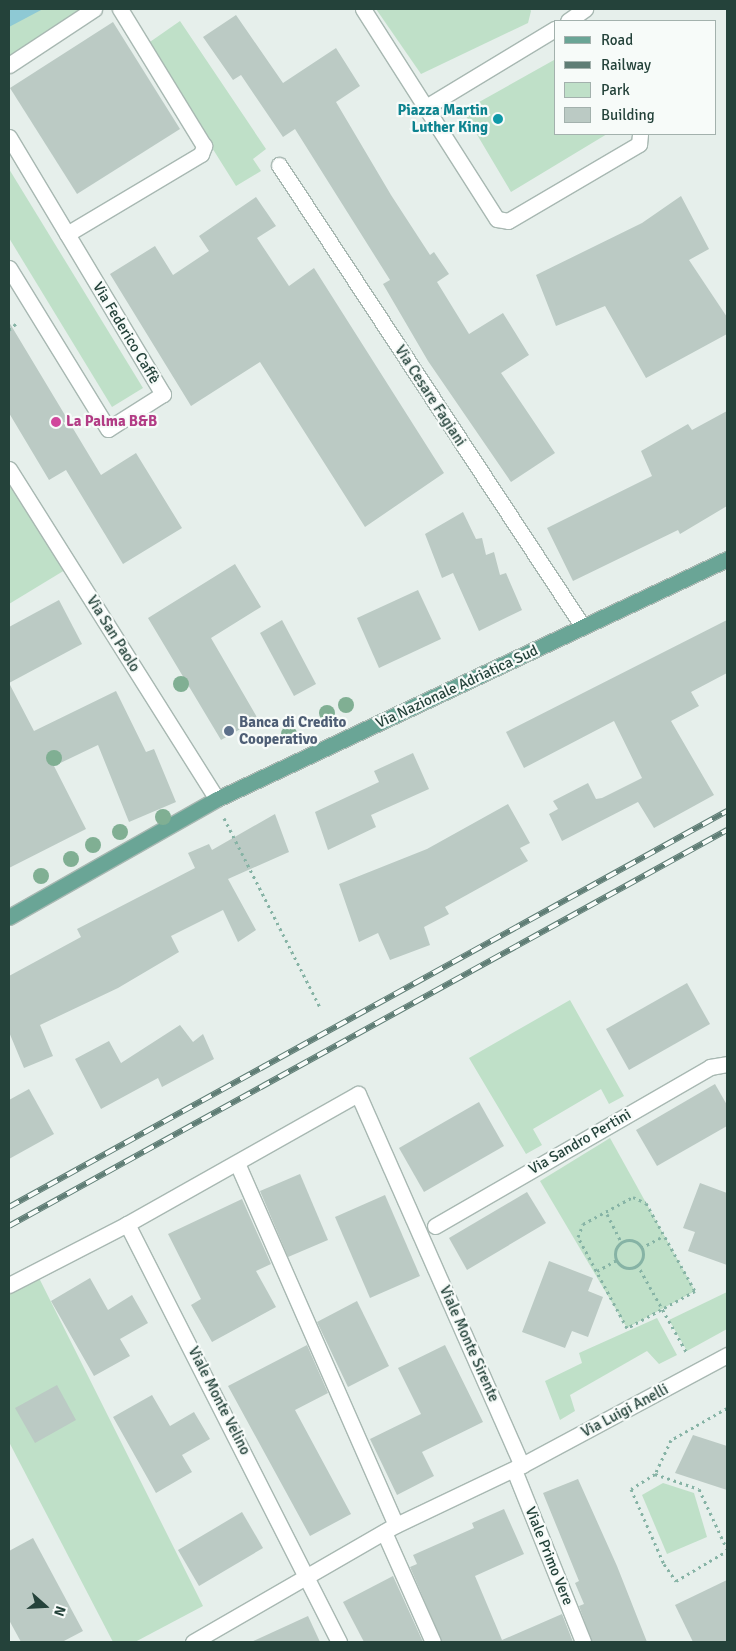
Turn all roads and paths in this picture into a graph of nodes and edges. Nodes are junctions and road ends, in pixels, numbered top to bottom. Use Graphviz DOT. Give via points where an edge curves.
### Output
graph roads {
  1 [pos="94,9"];
  2 [pos="120,9"];
  3 [pos="363,9"];
  4 [pos="585,9"];
  5 [pos="568,18"];
  6 [pos="554,30"];
  7 [pos="9,65"];
  8 [pos="426,107"];
  9 [pos="640,135"];
  10 [pos="9,137"];
  11 [pos="279,165"];
  12 [pos="67,234"];
  13 [pos="9,268"];
  14 [pos="9,469"];
  15 [pos="727,559"];
  16 [pos="583,627"];
  17 [pos="217,799"];
  18 [pos="9,917"];
  19 [pos="320,1007"];
  20 [pos="727,1064"];
  21 [pos="237,1162"];
  22 [pos="607,1214"];
  23 [pos="127,1224"];
  24 [pos="435,1226"];
  25 [pos="664,1236"];
  26 [pos="621,1242"];
  27 [pos="641,1248"];
  28 [pos="617,1260"];
  29 [pos="637,1264"];
  30 [pos="597,1271"];
  31 [pos="9,1285"];
  32 [pos="663,1309"];
  33 [pos="727,1355"];
  34 [pos="686,1380"];
  35 [pos="727,1408"];
  36 [pos="518,1468"];
  37 [pos="655,1474"];
  38 [pos="390,1529"];
  39 [pos="727,1550"];
  40 [pos="306,1579"];
  41 [pos="193,1642"];
  42 [pos="339,1642"];
  43 [pos="433,1642"];
  44 [pos="583,1642"];
  1 -- 7 [label="street"];
  2 -- 12 [label="street" via="204,146 201,154"];
  3 -- 8 [label="street"];
  4 -- 5 [label="street"];
  6 -- 8 [label="street"];
  8 -- 9 [label="street" via="497,219 508,221 639,144"];
  10 -- 12 [label="street, Via Federico Caffè"];
  11 -- 16 [label="street, Via Cesare Fagiani"];
  12 -- 13 [label="street, Via Federico Caffè" via="163,394 108,429"];
  14 -- 17 [label="street, Via San Paolo"];
  15 -- 16 [label="main road, Via Nazionale Adriatica Sud"];
  16 -- 17 [label="main road, Via Nazionale Adriatica Sud"];
  17 -- 18 [label="main road, Via Nazionale Adriatica Sud"];
  17 -- 19 [label="path" via="235,845"];
  20 -- 24 [label="street, Via Sandro Pertini" via="710,1068"];
  21 -- 23 [label="street"];
  21 -- 36 [label="street, Viale Monte Sirente" via="358,1094"];
  21 -- 38 [label="street"];
  22 -- 25 [label="path" via="633,1197 646,1203"];
  22 -- 26 [label="path"];
  22 -- 30 [label="path" via="583,1224 578,1237"];
  23 -- 31 [label="street"];
  23 -- 40 [label="street, Viale Monte Velino"];
  25 -- 27 [label="path"];
  25 -- 32 [label="path" via="694,1291"];
  26 -- 27 [label="path" via="634,1241"];
  26 -- 28 [label="path" via="616,1248"];
  27 -- 29 [label="path"];
  28 -- 29 [label="path" via="624,1266"];
  28 -- 30 [label="path"];
  29 -- 32 [label="path"];
  30 -- 32 [label="path" via="627,1328"];
  32 -- 34 [label="path" via="687,1351"];
  33 -- 34 [label="street, Via Luigi Anelli"];
  34 -- 36 [label="street, Via Luigi Anelli"];
  35 -- 37 [label="path" via="670,1440"];
  36 -- 38 [label="street"];
  36 -- 44 [label="street, Viale Primo Vere"];
  37 -- 39 [label="path" via="699,1489"];
  37 -- 39 [label="path" via="631,1489 664,1564 676,1581"];
  38 -- 40 [label="street"];
  38 -- 43 [label="street"];
  40 -- 41 [label="street"];
  40 -- 42 [label="street"];
}
